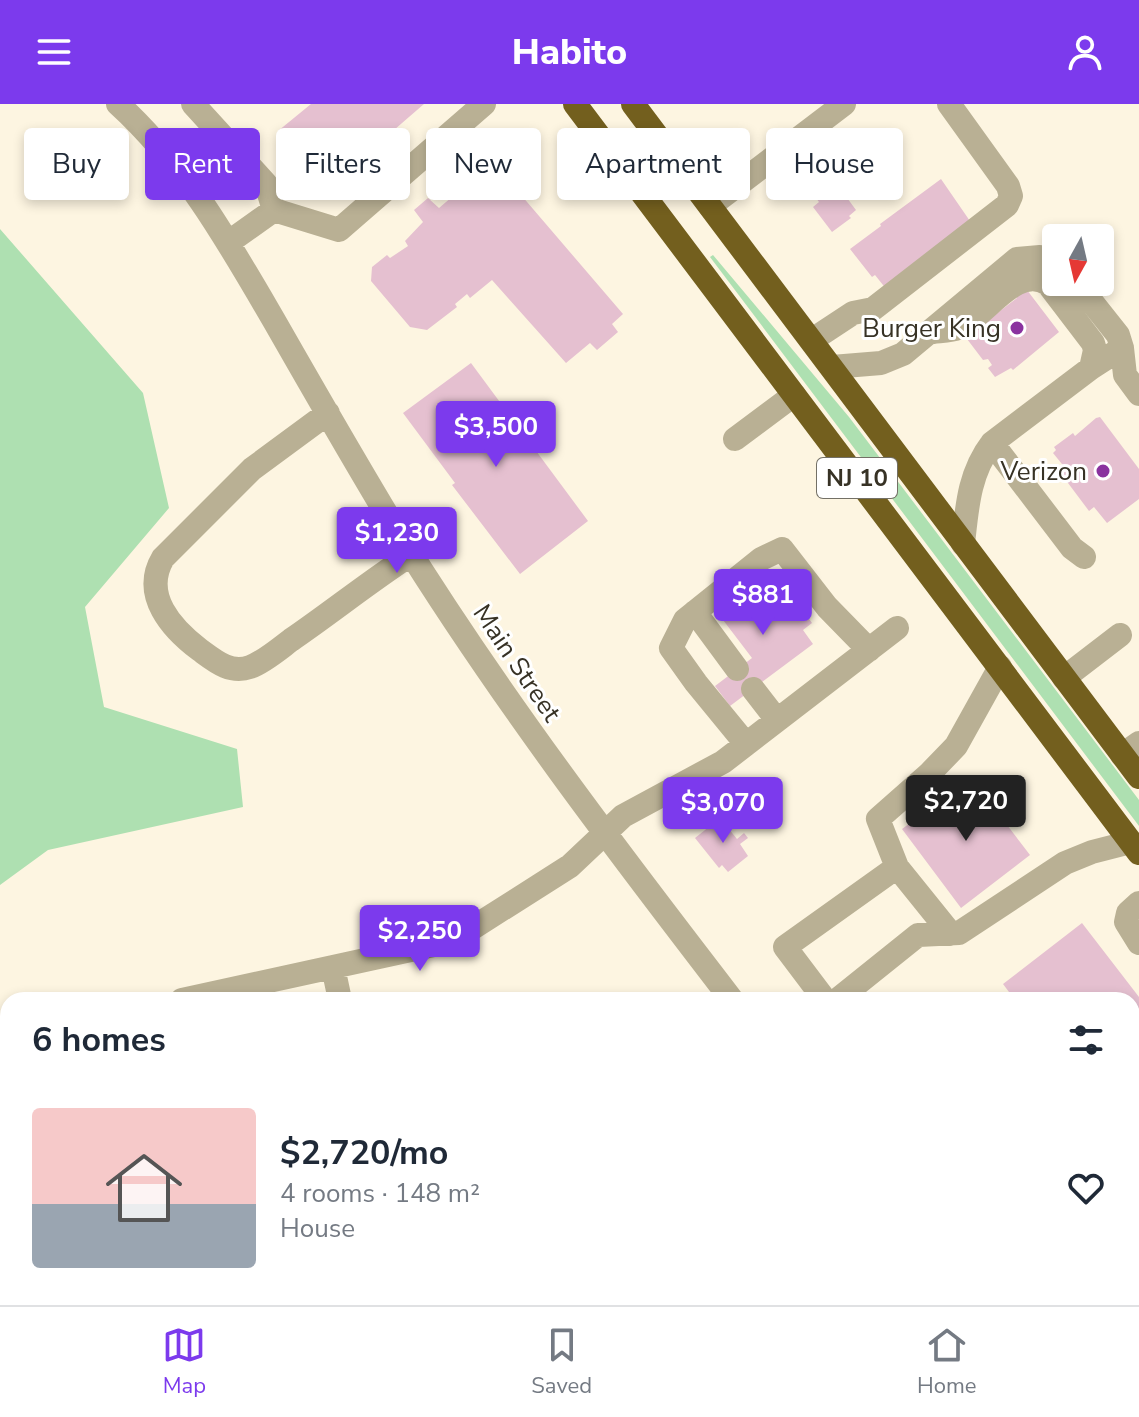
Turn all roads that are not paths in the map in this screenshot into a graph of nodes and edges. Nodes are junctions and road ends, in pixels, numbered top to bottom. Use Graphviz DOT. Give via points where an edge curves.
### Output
graph roads {
  1 [pos="118,104"];
  2 [pos="193,104"];
  3 [pos="484,104"];
  4 [pos="575,104"];
  5 [pos="633,104"];
  6 [pos="844,104"];
  7 [pos="949,104"];
  8 [pos="710,206"];
  9 [pos="274,210"];
  10 [pos="229,242"];
  11 [pos="1042,258"];
  12 [pos="1087,296"];
  13 [pos="929,332"];
  14 [pos="812,340"];
  15 [pos="1122,348"];
  16 [pos="832,367"];
  17 [pos="1091,368"];
  18 [pos="1139,394"];
  19 [pos="794,395"];
  20 [pos="328,413"];
  21 [pos="735,439"];
  22 [pos="992,443"];
  23 [pos="963,544"];
  24 [pos="412,554"];
  25 [pos="1084,557"];
  26 [pos="695,612"];
  27 [pos="897,628"];
  28 [pos="1120,635"];
  29 [pos="869,650"];
  30 [pos="1000,667"];
  31 [pos="737,669"];
  32 [pos="1064,678"];
  33 [pos="753,689"];
  34 [pos="777,720"];
  35 [pos="746,744"];
  36 [pos="1131,749"];
  37 [pos="1139,777"];
  38 [pos="603,833"];
  39 [pos="1135,848"];
  40 [pos="897,867"];
  41 [pos="1139,903"];
  42 [pos="951,934"];
  43 [pos="1139,943"];
  44 [pos="333,967"];
  45 [pos="219,992"];
  46 [pos="338,992"];
  47 [pos="726,992"];
  48 [pos="819,992"];
  49 [pos="847,992"];
  1 -- 10 [label="street, Main Street" via="177,166"];
  2 -- 9 [label="street" via="266,184"];
  3 -- 9 [label="street" via="339,230"];
  4 -- 19 [label="highway, NJ 10"];
  5 -- 8 [label="highway, NJ 10"];
  6 -- 8 [label="street"];
  7 -- 14 [label="street" via="1008,186 1007,205 873,309 853,313"];
  8 -- 14 [label="highway, NJ 10"];
  9 -- 10 [label="street"];
  10 -- 20 [label="street, Main Street"];
  11 -- 13 [label="street" via="1017,259"];
  12 -- 15 [label="street"];
  13 -- 16 [label="street" via="903,354 881,363"];
  13 -- 17 [label="street" via="957,329 1021,280 1038,279 1048,284 1093,343"];
  14 -- 16 [label="highway, NJ 10"];
  15 -- 17 [label="street"];
  15 -- 18 [label="street" via="1125,375"];
  16 -- 23 [label="highway, NJ 10"];
  17 -- 22 [label="street"];
  19 -- 21 [label="street"];
  19 -- 30 [label="highway, NJ 10"];
  20 -- 24 [label="street, Main Street"];
  20 -- 24 [label="street" via="252,469 163,558 155,586 177,633 219,664 252,667"];
  22 -- 23 [label="street" via="969,489"];
  22 -- 25 [label="street"];
  23 -- 32 [label="highway, NJ 10"];
  24 -- 38 [label="street, Main Street"];
  26 -- 29 [label="street" via="761,559 782,549"];
  26 -- 31 [label="street"];
  26 -- 35 [label="street" via="671,648"];
  27 -- 29 [label="street"];
  28 -- 32 [label="street"];
  29 -- 34 [label="street"];
  30 -- 39 [label="highway, NJ 10"];
  30 -- 40 [label="street" via="956,746 878,819"];
  32 -- 36 [label="highway, NJ 10"];
  33 -- 34 [label="street"];
  34 -- 35 [label="street"];
  35 -- 38 [label="street"];
  36 -- 37 [label="highway, NJ 10"];
  38 -- 44 [label="street" via="570,866 452,941"];
  38 -- 47 [label="street, Main Street"];
  39 -- 42 [label="street" via="1092,852 1065,863"];
  40 -- 42 [label="street"];
  40 -- 48 [label="street" via="785,947"];
  41 -- 43 [label="street" via="1126,922"];
  42 -- 49 [label="street" via="918,935"];
  44 -- 45 [label="street"];
  44 -- 46 [label="street"];
}
